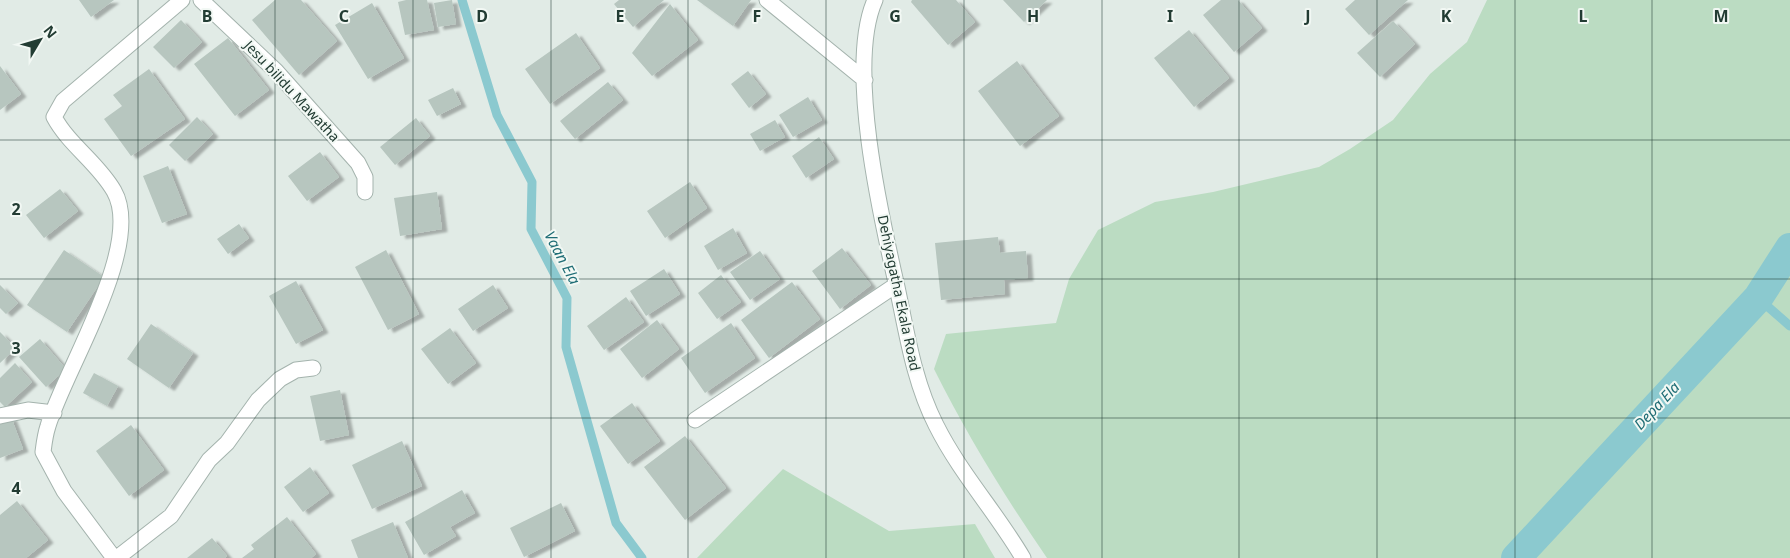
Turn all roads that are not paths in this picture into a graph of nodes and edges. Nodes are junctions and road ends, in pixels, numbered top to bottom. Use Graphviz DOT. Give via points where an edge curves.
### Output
graph roads {
  1 [pos="182,0"];
  2 [pos="201,0"];
  3 [pos="767,0"];
  4 [pos="875,0"];
  5 [pos="865,80"];
  6 [pos="365,192"];
  7 [pos="896,285"];
  8 [pos="313,368"];
  9 [pos="54,413"];
  10 [pos="0,416"];
  11 [pos="695,420"];
  12 [pos="115,558"];
  13 [pos="1023,558"];
  1 -- 9 [label="street" via="63,101 54,117 114,191 120,211 120,242 99,308"];
  2 -- 6 [label="street, Jesu bilidu Mawatha" via="276,71 358,163 365,177"];
  3 -- 5 [label="street"];
  4 -- 5 [label="street, Dehiyagatha Ekala Road" via="868,16"];
  5 -- 7 [label="street, Dehiyagatha Ekala Road" via="884,229"];
  7 -- 11 [label="street"];
  7 -- 13 [label="street, Dehiyagatha Ekala Road" via="912,358 932,418"];
  8 -- 12 [label="street" via="296,370 280,379 258,400 227,443 209,460 171,516"];
  9 -- 10 [label="street" via="28,410"];
  9 -- 12 [label="street" via="43,452 64,491"];
}
